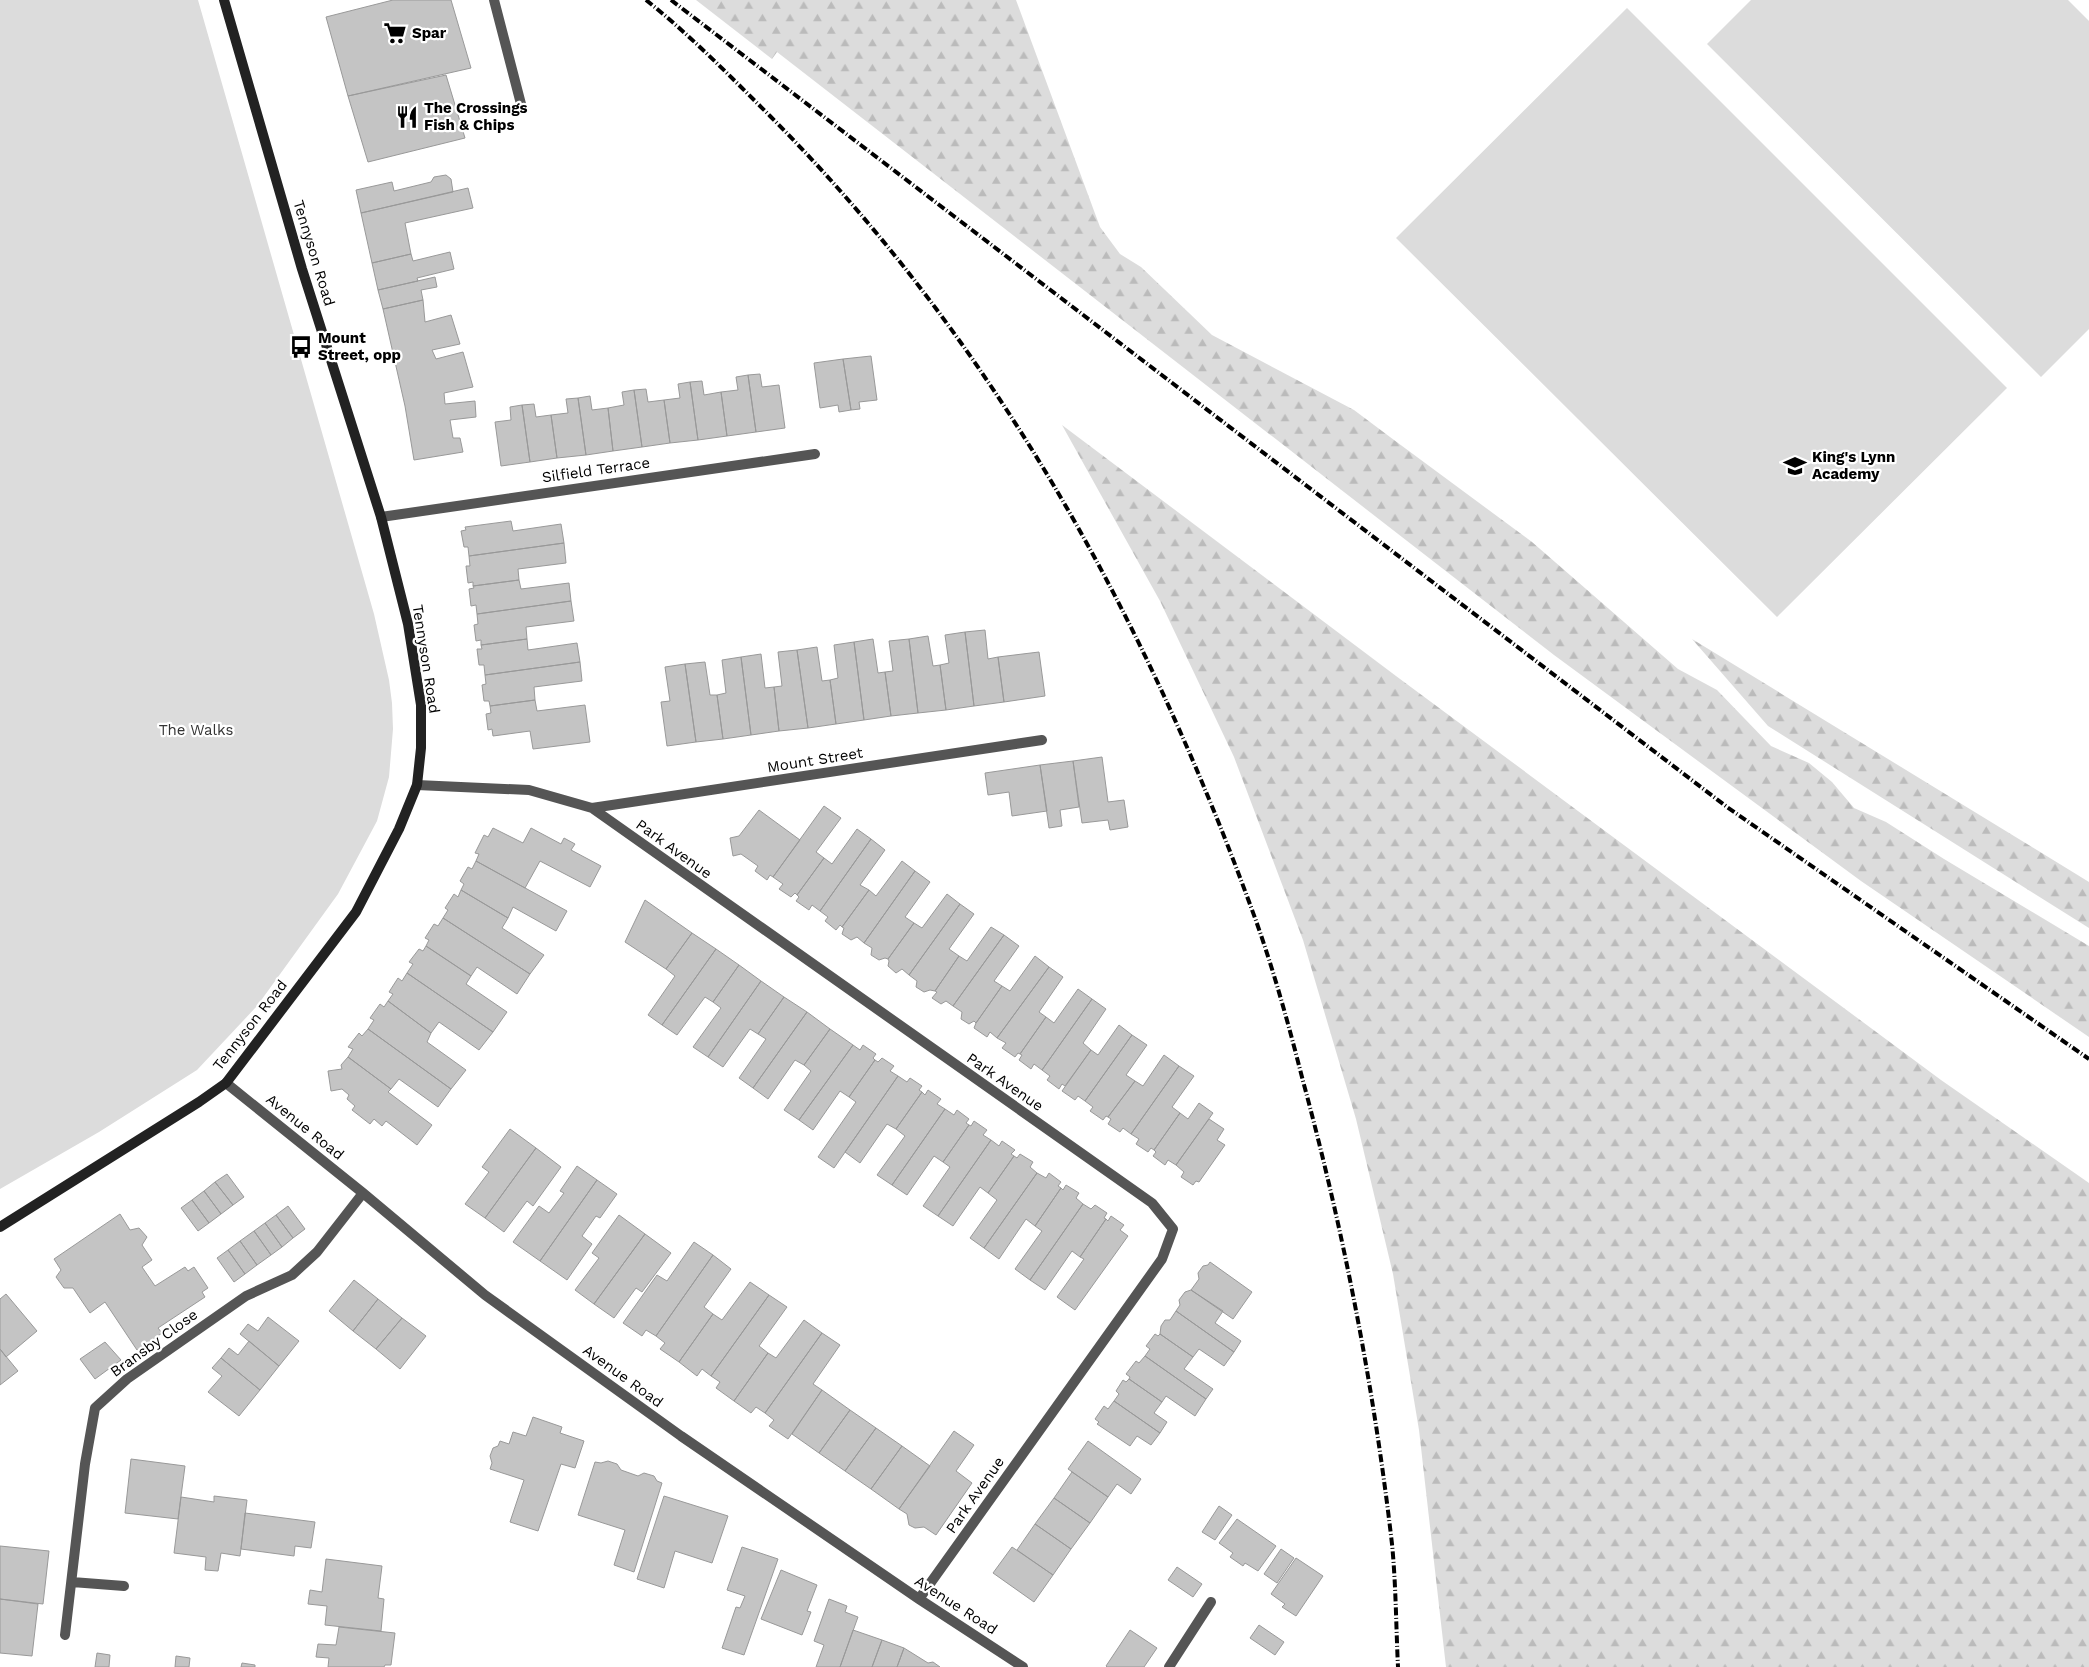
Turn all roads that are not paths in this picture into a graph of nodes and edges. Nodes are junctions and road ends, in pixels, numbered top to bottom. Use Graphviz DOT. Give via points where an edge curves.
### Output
graph roads {
  1 [pos="224,0"];
  2 [pos="494,0"];
  3 [pos="520,104"];
  4 [pos="815,454"];
  5 [pos="381,517"];
  6 [pos="1042,740"];
  7 [pos="418,785"];
  8 [pos="592,808"];
  9 [pos="226,1083"];
  10 [pos="363,1193"];
  11 [pos="0,1227"];
  12 [pos="72,1582"];
  13 [pos="124,1586"];
  14 [pos="919,1599"];
  15 [pos="1211,1602"];
  16 [pos="65,1635"];
  17 [pos="1023,1667"];
  18 [pos="1169,1667"];
  1 -- 5 [label="main road, Tennyson Road" via="302,269"];
  2 -- 3 [label="street"];
  4 -- 5 [label="street, Silfield Terrace"];
  5 -- 7 [label="main road, Tennyson Road" via="408,624 421,705"];
  6 -- 8 [label="street, Mount Street"];
  7 -- 8 [label="street, Park Avenue" via="529,790"];
  7 -- 9 [label="main road, Tennyson Road" via="356,912"];
  8 -- 14 [label="street, Park Avenue" via="1152,1203 1172,1229 1162,1259"];
  9 -- 10 [label="street, Avenue Road"];
  9 -- 11 [label="main road, Tennyson Road"];
  10 -- 12 [label="street, Bransby Close" via="317,1252 292,1275 246,1296 127,1379 94,1408"];
  10 -- 14 [label="street, Avenue Road" via="485,1295 681,1436"];
  12 -- 13 [label="street"];
  12 -- 16 [label="street, Bransby Close"];
  14 -- 17 [label="street, Avenue Road"];
  15 -- 18 [label="street"];
}
